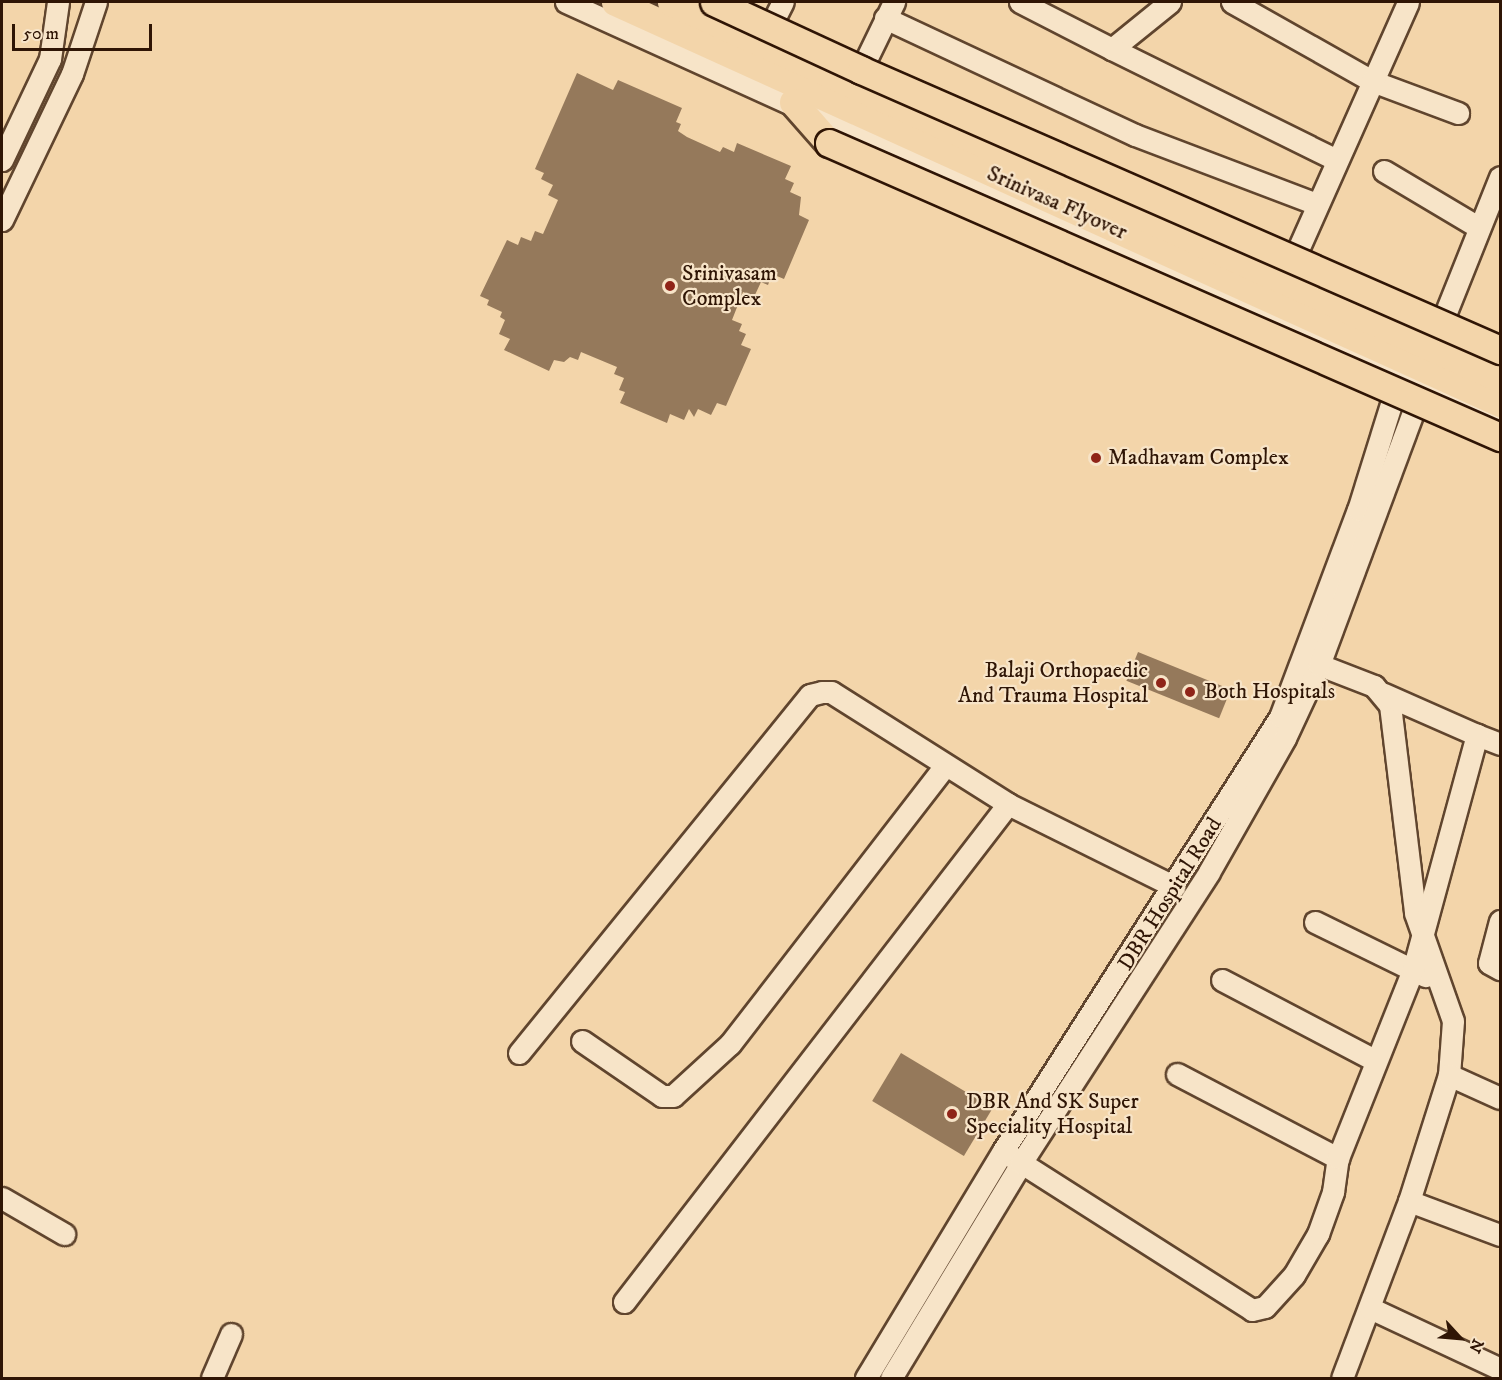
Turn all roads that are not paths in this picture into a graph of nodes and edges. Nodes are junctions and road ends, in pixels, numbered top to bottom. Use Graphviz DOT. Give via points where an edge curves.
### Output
graph roads {
  1 [pos="58,2"];
  2 [pos="96,2"];
  3 [pos="566,2"];
  4 [pos="615,2"];
  5 [pos="671,2"];
  6 [pos="694,2"];
  7 [pos="714,2"];
  8 [pos="783,2"];
  9 [pos="1020,2"];
  10 [pos="1170,2"];
  11 [pos="1233,2"];
  12 [pos="1408,2"];
  13 [pos="889,10"];
  14 [pos="769,29"];
  15 [pos="1112,49"];
  16 [pos="861,70"];
  17 [pos="1372,81"];
  18 [pos="793,102"];
  19 [pos="1458,113"];
  20 [pos="2,160"];
  21 [pos="1337,160"];
  22 [pos="1384,171"];
  23 [pos="1500,177"];
  24 [pos="1317,204"];
  25 [pos="2,220"];
  26 [pos="1478,227"];
  27 [pos="1287,273"];
  28 [pos="1436,338"];
  29 [pos="1500,350"];
  30 [pos="1500,366"];
  31 [pos="1400,375"];
  32 [pos="1500,379"];
  33 [pos="1423,386"];
  34 [pos="1500,404"];
  35 [pos="1500,422"];
  36 [pos="1500,437"];
  37 [pos="1312,662"];
  38 [pos="1384,694"];
  39 [pos="1478,735"];
  40 [pos="1500,744"];
  41 [pos="945,766"];
  42 [pos="1008,804"];
  43 [pos="1175,887"];
  44 [pos="1500,921"];
  45 [pos="1315,922"];
  46 [pos="1423,938"];
  47 [pos="1500,969"];
  48 [pos="1413,970"];
  49 [pos="1222,980"];
  50 [pos="1443,986"];
  51 [pos="582,1041"];
  52 [pos="519,1053"];
  53 [pos="1376,1061"];
  54 [pos="1177,1074"];
  55 [pos="1449,1076"];
  56 [pos="1500,1098"];
  57 [pos="1012,1157"];
  58 [pos="1338,1158"];
  59 [pos="2,1198"];
  60 [pos="1409,1201"];
  61 [pos="64,1234"];
  62 [pos="1500,1235"];
  63 [pos="624,1302"];
  64 [pos="1370,1308"];
  65 [pos="231,1334"];
  66 [pos="1500,1370"];
  67 [pos="212,1378"];
  68 [pos="866,1378"];
  69 [pos="891,1378"];
  70 [pos="1342,1378"];
  1 -- 20 [label="street" via="50,58"];
  2 -- 25 [label="street" via="72,74"];
  3 -- 18 [label="street"];
  4 -- 34 [label="main road, Srinivasa Flyover"];
  5 -- 32 [label="main road, Srinivasa Flyover"];
  6 -- 27 [label="street"];
  7 -- 14 [label="main road, bridge"];
  8 -- 14 [label="street"];
  9 -- 15 [label="street"];
  10 -- 15 [label="street"];
  11 -- 17 [label="street"];
  12 -- 17 [label="street"];
  13 -- 16 [label="street"];
  13 -- 24 [label="street" via="1135,135"];
  14 -- 16 [label="main road, bridge"];
  15 -- 21 [label="street"];
  16 -- 29 [label="main road, bridge"];
  17 -- 19 [label="street"];
  17 -- 21 [label="street"];
  18 -- 31 [label="street" via="1067,230"];
  18 -- 36 [label="main road, bridge" via="829,143"];
  21 -- 24 [label="street"];
  22 -- 26 [label="street"];
  23 -- 26 [label="street"];
  24 -- 27 [label="street"];
  26 -- 28 [label="street"];
  27 -- 28 [label="street"];
  28 -- 30 [label="street"];
  31 -- 33 [label="street"];
  31 -- 37 [label="street, DBR Hospital Road"];
  33 -- 35 [label="street"];
  33 -- 37 [label="street, DBR Hospital Road"];
  37 -- 38 [label="street" via="1374,686"];
  37 -- 43 [label="street, DBR Hospital Road"];
  37 -- 57 [label="street, DBR Hospital Road" via="1285,738 1209,872"];
  38 -- 39 [label="street"];
  38 -- 46 [label="street" via="1390,705 1415,914"];
  39 -- 40 [label="street"];
  39 -- 46 [label="street"];
  41 -- 42 [label="street"];
  41 -- 51 [label="street" via="730,1044 673,1096 662,1096"];
  41 -- 52 [label="street" via="831,692 810,695"];
  42 -- 43 [label="street"];
  42 -- 63 [label="street"];
  43 -- 57 [label="street, DBR Hospital Road"];
  44 -- 47 [label="street" via="1490,963"];
  45 -- 48 [label="street"];
  46 -- 48 [label="street"];
  46 -- 50 [label="street"];
  48 -- 50 [label="street"];
  48 -- 53 [label="street"];
  49 -- 53 [label="street"];
  50 -- 55 [label="street" via="1453,1021"];
  53 -- 58 [label="street"];
  54 -- 58 [label="street"];
  55 -- 56 [label="street"];
  55 -- 60 [label="street"];
  57 -- 58 [label="street" via="1252,1310 1265,1307 1294,1275 1318,1234 1333,1192"];
  57 -- 68 [label="street, DBR Hospital Road"];
  57 -- 69 [label="street, DBR Hospital Road"];
  59 -- 61 [label="street"];
  60 -- 62 [label="street"];
  60 -- 64 [label="street"];
  64 -- 66 [label="street"];
  64 -- 70 [label="street"];
  65 -- 67 [label="street"];
}
